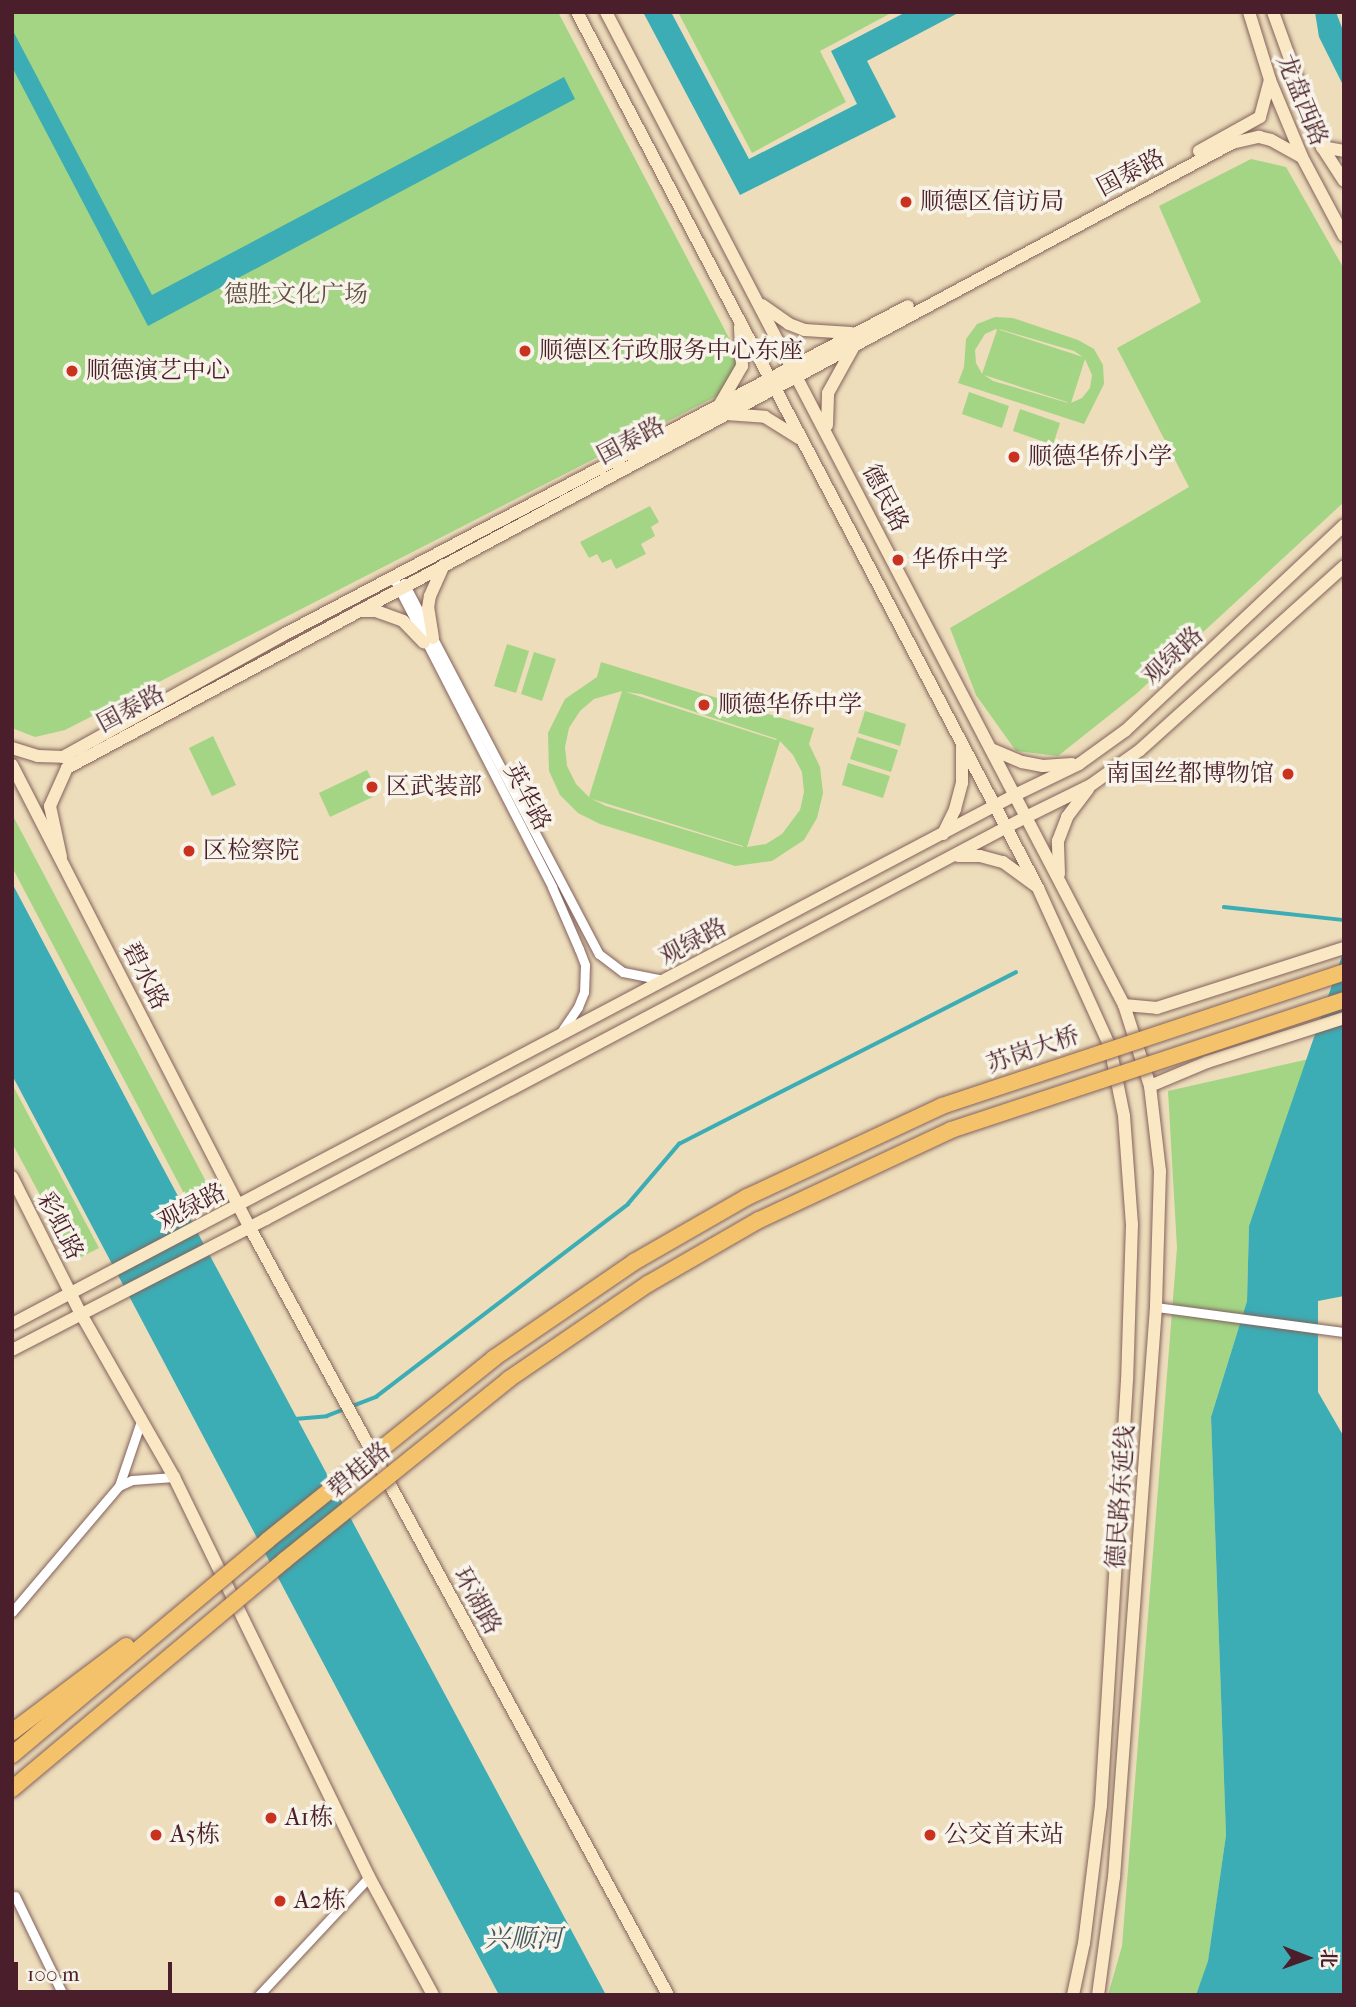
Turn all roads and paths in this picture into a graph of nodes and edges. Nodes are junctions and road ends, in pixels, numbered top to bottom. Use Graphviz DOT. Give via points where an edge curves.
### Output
graph roads {
  1 [pos="577,12"];
  2 [pos="606,12"];
  3 [pos="1248,12"];
  4 [pos="1273,12"];
  5 [pos="1270,80"];
  6 [pos="1322,147"];
  7 [pos="1344,151"];
  8 [pos="1302,157"];
  9 [pos="1344,181"];
  10 [pos="1344,236"];
  11 [pos="759,303"];
  12 [pos="740,320"];
  13 [pos="855,338"];
  14 [pos="794,370"];
  15 [pos="772,382"];
  16 [pos="722,409"];
  17 [pos="829,436"];
  18 [pos="804,441"];
  19 [pos="1344,525"];
  20 [pos="444,565"];
  21 [pos="1344,566"];
  22 [pos="399,581"];
  23 [pos="356,611"];
  24 [pos="429,640"];
  25 [pos="962,743"];
  26 [pos="12,748"];
  27 [pos="991,749"];
  28 [pos="1079,764"];
  29 [pos="12,765"];
  30 [pos="1091,785"];
  31 [pos="1015,795"];
  32 [pos="995,806"];
  33 [pos="1026,817"];
  34 [pos="1006,827"];
  35 [pos="943,834"];
  36 [pos="954,856"];
  37 [pos="61,857"];
  38 [pos="1059,878"];
  39 [pos="1038,888"];
  40 [pos="1344,948"];
  41 [pos="1344,972"];
  42 [pos="664,981"];
  43 [pos="1344,1000"];
  44 [pos="1124,1005"];
  45 [pos="1344,1018"];
  46 [pos="557,1038"];
  47 [pos="1150,1086"];
  48 [pos="12,1177"];
  49 [pos="747,1197"];
  50 [pos="239,1206"];
  51 [pos="759,1220"];
  52 [pos="250,1228"];
  53 [pos="71,1294"];
  54 [pos="1156,1307"];
  55 [pos="80,1314"];
  56 [pos="12,1324"];
  57 [pos="1344,1332"];
  58 [pos="12,1350"];
  59 [pos="141,1421"];
  60 [pos="174,1478"];
  61 [pos="119,1486"];
  62 [pos="288,1524"];
  63 [pos="12,1612"];
  64 [pos="12,1732"];
  65 [pos="12,1755"];
  66 [pos="12,1789"];
  67 [pos="369,1877"];
  68 [pos="15,1896"];
  69 [pos="63,1995"];
  70 [pos="259,1995"];
  71 [pos="433,1995"];
  72 [pos="668,1995"];
  73 [pos="1073,1995"];
  74 [pos="1098,1995"];
  1 -- 12 [label="main road, 德民路东延线"];
  2 -- 11 [label="main road, 德民路"];
  3 -- 5 [label="main road, 龙盘西路"];
  4 -- 6 [label="main road, 龙盘西路"];
  5 -- 8 [label="main road, 龙盘西路"];
  5 -- 13 [label="main road, 国泰路" via="1260,117"];
  6 -- 7 [label="main road"];
  6 -- 9 [label="main road, 龙盘西路"];
  8 -- 10 [label="main road, 龙盘西路"];
  8 -- 13 [label="main road, 国泰路" via="1271,139 1232,143"];
  11 -- 13 [label="main road" via="805,330"];
  11 -- 14 [label="main road, 德民路"];
  12 -- 15 [label="main road, 德民路东延线"];
  12 -- 16 [label="main road" via="742,366"];
  13 -- 14 [label="main road, 国泰路"];
  13 -- 17 [label="main road" via="828,393 825,415"];
  14 -- 15 [label="main road, 国泰路"];
  14 -- 17 [label="main road, 德民路"];
  15 -- 16 [label="main road, 国泰路"];
  15 -- 18 [label="main road, 德民路东延线"];
  16 -- 18 [label="main road" via="765,417"];
  16 -- 20 [label="main road, 国泰路"];
  16 -- 22 [label="main road, 国泰路"];
  17 -- 27 [label="main road, 德民路"];
  18 -- 25 [label="main road, 德民路东延线"];
  19 -- 28 [label="main road, 观绿路" via="1125,731"];
  20 -- 22 [label="main road, 国泰路"];
  20 -- 24 [label="main road" via="430,596"];
  21 -- 30 [label="main road, 观绿路" via="1140,750"];
  22 -- 23 [label="main road, 国泰路"];
  22 -- 24 [label="street, 英华路"];
  22 -- 26 [label="main road, 国泰路" via="63,757 38,757"];
  23 -- 24 [label="main road" via="396,617"];
  23 -- 37 [label="main road, 国泰路" via="67,768 50,806"];
  24 -- 42 [label="street, 英华路" via="599,954 622,972"];
  24 -- 46 [label="street, 英华路" via="552,887 585,965 579,1007"];
  25 -- 32 [label="main road, 德民路东延线"];
  25 -- 35 [label="main road" via="961,783"];
  27 -- 28 [label="main road" via="1043,766"];
  27 -- 31 [label="main road, 德民路"];
  28 -- 31 [label="main road, 观绿路"];
  29 -- 37 [label="main road, 碧水路"];
  30 -- 33 [label="main road, 观绿路"];
  30 -- 38 [label="main road" via="1067,817 1058,841"];
  31 -- 32 [label="main road, 观绿路"];
  31 -- 33 [label="main road, 德民路"];
  32 -- 34 [label="main road, 德民路东延线"];
  32 -- 35 [label="main road, 观绿路"];
  33 -- 34 [label="main road, 观绿路"];
  33 -- 38 [label="main road, 德民路"];
  34 -- 36 [label="main road, 观绿路"];
  34 -- 39 [label="main road, 德民路东延线"];
  35 -- 42 [label="main road, 观绿路"];
  36 -- 39 [label="main road" via="1003,862"];
  36 -- 52 [label="main road, 观绿路"];
  37 -- 50 [label="main road, 碧水路"];
  38 -- 44 [label="main road, 德民路"];
  39 -- 73 [label="main road, 德民路东延线" via="1110,1047 1124,1116 1132,1224 1128,1380 1106,1740 1096,1852"];
  40 -- 44 [label="main road" via="1157,1008"];
  41 -- 49 [label="highway, 苏岗大桥, bridge" via="942,1106"];
  42 -- 46 [label="main road, 观绿路"];
  43 -- 51 [label="highway, 苏岗大桥, bridge" via="951,1130"];
  44 -- 47 [label="main road, 德民路东延线"];
  45 -- 47 [label="main road" via="1230,1054"];
  46 -- 50 [label="main road, 观绿路"];
  47 -- 54 [label="main road, 德民路东延线" via="1160,1171"];
  48 -- 53 [label="main road, 彩虹路"];
  49 -- 62 [label="highway, 碧桂路, bridge" via="634,1262 494,1358"];
  50 -- 52 [label="main road, 碧水路"];
  50 -- 53 [label="main road, 观绿路"];
  51 -- 66 [label="highway, 碧桂路, bridge" via="648,1284 509,1379"];
  52 -- 55 [label="main road, 观绿路"];
  52 -- 72 [label="main road, 环湖路"];
  53 -- 55 [label="main road, 彩虹路"];
  53 -- 56 [label="main road, 观绿路"];
  54 -- 57 [label="street"];
  54 -- 74 [label="main road, 德民路东延线" via="1114,1877"];
  55 -- 58 [label="main road, 观绿路"];
  55 -- 59 [label="main road"];
  59 -- 60 [label="main road"];
  59 -- 61 [label="street"];
  60 -- 61 [label="street" via="132,1480"];
  60 -- 67 [label="main road"];
  61 -- 63 [label="street"];
  62 -- 64 [label="highway, bridge"];
  62 -- 65 [label="highway, 碧桂路, bridge"];
  67 -- 70 [label="street"];
  67 -- 71 [label="main road"];
  68 -- 69 [label="street"];
}
